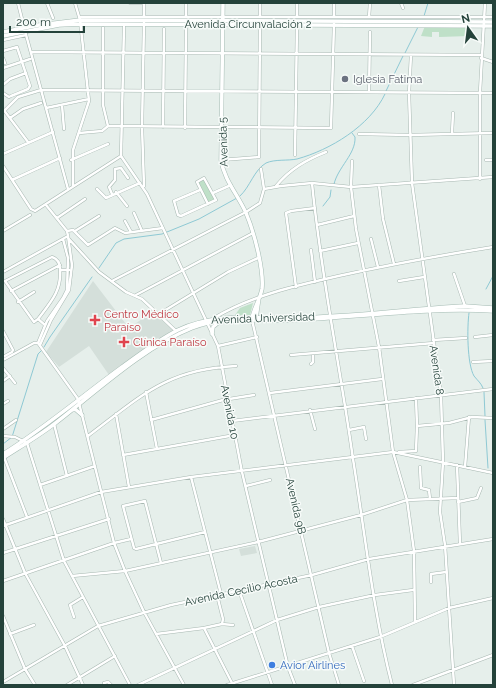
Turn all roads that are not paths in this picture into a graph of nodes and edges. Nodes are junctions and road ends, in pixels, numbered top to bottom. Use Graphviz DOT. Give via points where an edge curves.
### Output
graph roads {
  1 [pos="18,3"];
  2 [pos="48,3"];
  3 [pos="75,3"];
  4 [pos="130,3"];
  5 [pos="144,3"];
  6 [pos="186,3"];
  7 [pos="223,3"];
  8 [pos="260,3"];
  9 [pos="297,3"];
  10 [pos="334,3"];
  11 [pos="370,3"];
  12 [pos="401,3"];
  13 [pos="485,3"];
  14 [pos="403,8"];
  15 [pos="186,16"];
  16 [pos="260,16"];
  17 [pos="297,16"];
  18 [pos="369,17"];
  19 [pos="493,17"];
  20 [pos="53,18"];
  21 [pos="191,18"];
  22 [pos="246,18"];
  23 [pos="273,18"];
  24 [pos="357,19"];
  25 [pos="80,20"];
  26 [pos="144,20"];
  27 [pos="223,20"];
  28 [pos="334,20"];
  29 [pos="418,21"];
  30 [pos="426,21"];
  31 [pos="484,21"];
  32 [pos="493,22"];
  33 [pos="260,25"];
  34 [pos="297,25"];
  35 [pos="493,26"];
  36 [pos="103,28"];
  37 [pos="124,28"];
  38 [pos="164,28"];
  39 [pos="186,29"];
  40 [pos="25,31"];
  41 [pos="3,32"];
  42 [pos="370,32"];
  43 [pos="3,36"];
  44 [pos="3,40"];
  45 [pos="3,51"];
  46 [pos="31,52"];
  47 [pos="84,53"];
  48 [pos="103,54"];
  49 [pos="124,54"];
  50 [pos="144,54"];
  51 [pos="164,54"];
  52 [pos="186,54"];
  53 [pos="222,54"];
  54 [pos="370,54"];
  55 [pos="260,55"];
  56 [pos="296,55"];
  57 [pos="334,55"];
  58 [pos="411,55"];
  59 [pos="482,57"];
  60 [pos="3,58"];
  61 [pos="30,60"];
  62 [pos="23,62"];
  63 [pos="493,62"];
  64 [pos="5,63"];
  65 [pos="3,68"];
  66 [pos="26,73"];
  67 [pos="3,85"];
  68 [pos="41,90"];
  69 [pos="89,90"];
  70 [pos="103,90"];
  71 [pos="123,90"];
  72 [pos="143,90"];
  73 [pos="164,91"];
  74 [pos="186,91"];
  75 [pos="222,91"];
  76 [pos="260,91"];
  77 [pos="296,91"];
  78 [pos="333,92"];
  79 [pos="369,92"];
  80 [pos="480,92"];
  81 [pos="3,93"];
  82 [pos="409,93"];
  83 [pos="493,93"];
  84 [pos="89,99"];
  85 [pos="40,103"];
  86 [pos="62,105"];
  87 [pos="46,108"];
  88 [pos="4,110"];
  89 [pos="453,113"];
  90 [pos="10,118"];
  91 [pos="108,126"];
  92 [pos="122,126"];
  93 [pos="142,127"];
  94 [pos="163,127"];
  95 [pos="64,128"];
  96 [pos="186,128"];
  97 [pos="222,128"];
  98 [pos="259,128"];
  99 [pos="295,128"];
  100 [pos="53,132"];
  101 [pos="480,132"];
  102 [pos="79,133"];
  103 [pos="452,133"];
  104 [pos="493,133"];
  105 [pos="359,134"];
  106 [pos="410,135"];
  107 [pos="28,142"];
  108 [pos="108,144"];
  109 [pos="326,152"];
  110 [pos="3,154"];
  111 [pos="295,155"];
  112 [pos="121,156"];
  113 [pos="60,158"];
  114 [pos="71,160"];
  115 [pos="221,160"];
  116 [pos="486,160"];
  117 [pos="493,160"];
  118 [pos="352,161"];
  119 [pos="3,166"];
  120 [pos="261,169"];
  121 [pos="493,177"];
  122 [pos="128,178"];
  123 [pos="142,178"];
  124 [pos="138,179"];
  125 [pos="480,179"];
  126 [pos="12,180"];
  127 [pos="140,183"];
  128 [pos="312,183"];
  129 [pos="412,183"];
  130 [pos="231,185"];
  131 [pos="379,185"];
  132 [pos="73,186"];
  133 [pos="276,187"];
  134 [pos="351,187"];
  135 [pos="68,189"];
  136 [pos="97,189"];
  137 [pos="144,189"];
  138 [pos="200,190"];
  139 [pos="264,190"];
  140 [pos="116,192"];
  141 [pos="213,193"];
  142 [pos="112,194"];
  143 [pos="85,199"];
  144 [pos="208,204"];
  145 [pos="46,205"];
  146 [pos="127,206"];
  147 [pos="315,208"];
  148 [pos="246,212"];
  149 [pos="134,213"];
  150 [pos="30,215"];
  151 [pos="99,216"];
  152 [pos="354,216"];
  153 [pos="57,218"];
  154 [pos="125,221"];
  155 [pos="317,225"];
  156 [pos="163,228"];
  157 [pos="3,231"];
  158 [pos="67,231"];
  159 [pos="142,231"];
  160 [pos="75,232"];
  161 [pos="131,232"];
  162 [pos="253,232"];
  163 [pos="68,237"];
  164 [pos="63,239"];
  165 [pos="371,239"];
  166 [pos="358,243"];
  167 [pos="493,247"];
  168 [pos="173,250"];
  169 [pos="311,250"];
  170 [pos="320,251"];
  171 [pos="258,258"];
  172 [pos="422,258"];
  173 [pos="394,264"];
  174 [pos="60,265"];
  175 [pos="378,268"];
  176 [pos="182,269"];
  177 [pos="60,270"];
  178 [pos="69,270"];
  179 [pos="364,271"];
  180 [pos="3,272"];
  181 [pos="454,274"];
  182 [pos="424,276"];
  183 [pos="324,279"];
  184 [pos="112,281"];
  185 [pos="399,281"];
  186 [pos="315,282"];
  187 [pos="296,287"];
  188 [pos="11,291"];
  189 [pos="34,292"];
  190 [pos="194,293"];
  191 [pos="136,296"];
  192 [pos="259,297"];
  193 [pos="18,302"];
  194 [pos="465,306"];
  195 [pos="258,308"];
  196 [pos="429,310"];
  197 [pos="493,311"];
  198 [pos="159,314"];
  199 [pos="373,314"];
  200 [pos="266,317"];
  201 [pos="329,317"];
  202 [pos="214,318"];
  203 [pos="254,318"];
  204 [pos="38,319"];
  205 [pos="207,321"];
  206 [pos="219,321"];
  207 [pos="45,325"];
  208 [pos="3,331"];
  209 [pos="176,331"];
  210 [pos="212,334"];
  211 [pos="493,335"];
  212 [pos="256,337"];
  213 [pos="475,337"];
  214 [pos="466,338"];
  215 [pos="433,342"];
  216 [pos="39,344"];
  217 [pos="218,346"];
  218 [pos="379,347"];
  219 [pos="335,351"];
  220 [pos="313,353"];
  221 [pos="291,355"];
  222 [pos="3,357"];
  223 [pos="3,360"];
  224 [pos="493,361"];
  225 [pos="473,362"];
  226 [pos="311,364"];
  227 [pos="236,366"];
  228 [pos="222,367"];
  229 [pos="3,368"];
  230 [pos="10,376"];
  231 [pos="382,379"];
  232 [pos="3,381"];
  233 [pos="15,383"];
  234 [pos="341,383"];
  235 [pos="493,389"];
  236 [pos="146,392"];
  237 [pos="270,393"];
  238 [pos="441,394"];
  239 [pos="254,395"];
  240 [pos="416,398"];
  241 [pos="228,399"];
  242 [pos="8,401"];
  243 [pos="78,401"];
  244 [pos="386,402"];
  245 [pos="3,404"];
  246 [pos="345,406"];
  247 [pos="71,410"];
  248 [pos="310,410"];
  249 [pos="116,414"];
  250 [pos="275,414"];
  251 [pos="82,415"];
  252 [pos="469,417"];
  253 [pos="493,418"];
  254 [pos="16,420"];
  255 [pos="151,420"];
  256 [pos="232,421"];
  257 [pos="54,424"];
  258 [pos="442,425"];
  259 [pos="417,426"];
  260 [pos="3,429"];
  261 [pos="315,429"];
  262 [pos="349,430"];
  263 [pos="235,435"];
  264 [pos="3,436"];
  265 [pos="88,436"];
  266 [pos="366,439"];
  267 [pos="25,442"];
  268 [pos="156,449"];
  269 [pos="416,451"];
  270 [pos="394,453"];
  271 [pos="123,455"];
  272 [pos="3,457"];
  273 [pos="418,457"];
  274 [pos="353,458"];
  275 [pos="443,462"];
  276 [pos="457,465"];
  277 [pos="95,466"];
  278 [pos="286,466"];
  279 [pos="465,467"];
  280 [pos="420,468"];
  281 [pos="242,472"];
  282 [pos="493,473"];
  283 [pos="67,476"];
  284 [pos="192,476"];
  285 [pos="270,480"];
  286 [pos="40,485"];
  287 [pos="246,486"];
  288 [pos="129,487"];
  289 [pos="481,488"];
  290 [pos="101,492"];
  291 [pos="440,498"];
  292 [pos="458,498"];
  293 [pos="430,499"];
  294 [pos="407,500"];
  295 [pos="458,502"];
  296 [pos="49,510"];
  297 [pos="361,515"];
  298 [pos="27,517"];
  299 [pos="3,519"];
  300 [pos="109,519"];
  301 [pos="4,525"];
  302 [pos="301,531"];
  303 [pos="205,532"];
  304 [pos="56,536"];
  305 [pos="131,539"];
  306 [pos="493,539"];
  307 [pos="258,542"];
  308 [pos="114,543"];
  309 [pos="156,543"];
  310 [pos="460,544"];
  311 [pos="445,545"];
  312 [pos="16,550"];
  313 [pos="210,551"];
  314 [pos="414,551"];
  315 [pos="3,553"];
  316 [pos="369,559"];
  317 [pos="64,561"];
  318 [pos="161,563"];
  319 [pos="125,571"];
  320 [pos="446,572"];
  321 [pos="25,573"];
  322 [pos="312,575"];
  323 [pos="72,576"];
  324 [pos="3,581"];
  325 [pos="431,582"];
  326 [pos="268,584"];
  327 [pos="239,590"];
  328 [pos="413,590"];
  329 [pos="221,594"];
  330 [pos="217,595"];
  331 [pos="374,595"];
  332 [pos="83,597"];
  333 [pos="493,598"];
  334 [pos="319,607"];
  335 [pos="449,608"];
  336 [pos="144,612"];
  337 [pos="3,616"];
  338 [pos="74,617"];
  339 [pos="276,620"];
  340 [pos="415,622"];
  341 [pos="222,624"];
  342 [pos="34,625"];
  343 [pos="233,625"];
  344 [pos="98,626"];
  345 [pos="204,628"];
  346 [pos="255,630"];
  347 [pos="10,634"];
  348 [pos="156,634"];
  349 [pos="380,637"];
  350 [pos="65,646"];
  351 [pos="352,646"];
  352 [pos="215,649"];
  353 [pos="329,653"];
  354 [pos="115,656"];
  355 [pos="493,656"];
  356 [pos="288,666"];
  357 [pos="175,668"];
  358 [pos="25,669"];
  359 [pos="453,670"];
  360 [pos="267,673"];
  361 [pos="80,677"];
  362 [pos="364,681"];
  363 [pos="3,682"];
  364 [pos="104,683"];
  365 [pos="232,684"];
  366 [pos="35,685"];
  367 [pos="67,685"];
  368 [pos="83,685"];
  369 [pos="111,685"];
  370 [pos="130,685"];
  371 [pos="138,685"];
  372 [pos="184,685"];
  373 [pos="226,685"];
  374 [pos="272,685"];
  375 [pos="295,685"];
  376 [pos="339,685"];
  377 [pos="392,685"];
  378 [pos="413,685"];
  379 [pos="454,685"];
  1 -- 40 [label="street"];
  2 -- 20 [label="street"];
  3 -- 25 [label="street"];
  4 -- 5 [label="street"];
  5 -- 26 [label="street"];
  6 -- 15 [label="street"];
  7 -- 27 [label="street, Avenida 5"];
  8 -- 16 [label="street"];
  9 -- 17 [label="street"];
  10 -- 28 [label="street"];
  11 -- 18 [label="street"];
  12 -- 14 [label="street"];
  13 -- 31 [label="street"];
  15 -- 21 [label="street"];
  15 -- 26 [label="street"];
  16 -- 22 [label="street"];
  16 -- 23 [label="street"];
  17 -- 23 [label="street"];
  17 -- 28 [label="street"];
  18 -- 24 [label="street"];
  18 -- 29 [label="street"];
  19 -- 31 [label="street"];
  21 -- 26 [label="street, Avenida Circunvalación 2"];
  21 -- 27 [label="street, Avenida Circunvalación 2"];
  22 -- 23 [label="street, Avenida Circunvalación 2"];
  22 -- 27 [label="street, Avenida Circunvalación 2"];
  23 -- 28 [label="street, Avenida Circunvalación 2"];
  24 -- 28 [label="street, Avenida Circunvalación 2"];
  24 -- 29 [label="street, Avenida Circunvalación 2"];
  25 -- 26 [label="street, Avenida Circunvalación 2"];
  25 -- 26 [label="street, Avenida Circunvalación 2"];
  25 -- 40 [label="street, Avenida Circunvalación 2"];
  25 -- 47 [label="street"];
  26 -- 27 [label="street, Avenida Circunvalación 2"];
  26 -- 50 [label="street"];
  27 -- 33 [label="street, Avenida Circunvalación 2"];
  27 -- 53 [label="street, Avenida 5"];
  28 -- 29 [label="street, Avenida Circunvalación 2"];
  28 -- 34 [label="street, Avenida Circunvalación 2"];
  28 -- 57 [label="street"];
  29 -- 30 [label="street, Avenida Circunvalación 2"];
  29 -- 30 [label="street"];
  30 -- 31 [label="street, Avenida Circunvalación 2"];
  30 -- 31 [label="street"];
  31 -- 32 [label="street, Avenida Circunvalación 2"];
  31 -- 35 [label="street, Avenida Circunvalación 2"];
  31 -- 59 [label="street"];
  33 -- 34 [label="street, Avenida Circunvalación 2"];
  33 -- 55 [label="street"];
  34 -- 56 [label="street"];
  36 -- 48 [label="street"];
  37 -- 49 [label="street"];
  38 -- 51 [label="street"];
  39 -- 52 [label="street"];
  40 -- 41 [label="street, Avenida Circunvalación 2"];
  40 -- 43 [label="street, Avenida Circunvalación 2"];
  40 -- 44 [label="street"];
  40 -- 46 [label="street"];
  42 -- 54 [label="street"];
  45 -- 62 [label="street" via="17,47"];
  46 -- 47 [label="street"];
  46 -- 68 [label="street"];
  47 -- 48 [label="street"];
  47 -- 69 [label="street"];
  48 -- 49 [label="street"];
  48 -- 70 [label="street"];
  49 -- 50 [label="street"];
  49 -- 71 [label="street"];
  50 -- 51 [label="street"];
  50 -- 72 [label="street"];
  51 -- 52 [label="street"];
  51 -- 73 [label="street"];
  52 -- 53 [label="street"];
  52 -- 74 [label="street"];
  53 -- 55 [label="street"];
  53 -- 75 [label="street, Avenida 5"];
  54 -- 57 [label="street"];
  54 -- 58 [label="street"];
  54 -- 79 [label="street"];
  55 -- 56 [label="street"];
  55 -- 76 [label="street"];
  56 -- 57 [label="street"];
  56 -- 77 [label="street"];
  57 -- 78 [label="street"];
  58 -- 59 [label="street"];
  58 -- 82 [label="street, Avenida 8"];
  59 -- 63 [label="street"];
  59 -- 80 [label="street"];
  60 -- 64 [label="street"];
  61 -- 62 [label="street"];
  62 -- 65 [label="street"];
  62 -- 66 [label="street"];
  66 -- 67 [label="street" via="10,79"];
  66 -- 81 [label="street" via="30,86 28,89 9,97"];
  68 -- 69 [label="street"];
  68 -- 87 [label="street"];
  68 -- 88 [label="street" via="18,97"];
  69 -- 70 [label="street"];
  69 -- 84 [label="street"];
  70 -- 71 [label="street"];
  70 -- 91 [label="street" via="102,105"];
  71 -- 72 [label="street"];
  71 -- 92 [label="street"];
  72 -- 73 [label="street"];
  72 -- 93 [label="street"];
  73 -- 74 [label="street"];
  73 -- 94 [label="street"];
  74 -- 75 [label="street"];
  74 -- 96 [label="street"];
  75 -- 76 [label="street"];
  75 -- 97 [label="street, Avenida 5"];
  76 -- 77 [label="street"];
  76 -- 98 [label="street"];
  77 -- 78 [label="street"];
  77 -- 99 [label="street"];
  78 -- 79 [label="street"];
  78 -- 99 [label="street" via="331,128"];
  79 -- 82 [label="street"];
  80 -- 82 [label="street"];
  80 -- 83 [label="street"];
  80 -- 101 [label="street"];
  82 -- 106 [label="street, Avenida 8"];
  84 -- 86 [label="street"];
  84 -- 102 [label="street"];
  85 -- 90 [label="street" via="23,108"];
  86 -- 87 [label="street"];
  86 -- 95 [label="street"];
  87 -- 100 [label="street"];
  88 -- 90 [label="street"];
  89 -- 103 [label="street"];
  90 -- 107 [label="street"];
  91 -- 92 [label="street"];
  91 -- 102 [label="street" via="102,131"];
  92 -- 93 [label="street"];
  92 -- 112 [label="street"];
  93 -- 94 [label="street"];
  93 -- 123 [label="street"];
  94 -- 96 [label="street"];
  96 -- 97 [label="street"];
  97 -- 98 [label="street"];
  97 -- 115 [label="street, Avenida 5"];
  98 -- 99 [label="street"];
  98 -- 115 [label="street" via="259,157"];
  99 -- 111 [label="street"];
  100 -- 107 [label="street"];
  100 -- 113 [label="street"];
  101 -- 103 [label="street"];
  101 -- 104 [label="street"];
  101 -- 125 [label="street"];
  102 -- 114 [label="street"];
  103 -- 106 [label="street"];
  105 -- 106 [label="street"];
  106 -- 129 [label="street, Avenida 8"];
  107 -- 110 [label="street"];
  108 -- 114 [label="street"];
  109 -- 133 [label="street" via="305,160"];
  112 -- 124 [label="street, Avenida 10"];
  112 -- 132 [label="street"];
  113 -- 126 [label="street"];
  113 -- 135 [label="street"];
  114 -- 132 [label="street"];
  115 -- 130 [label="street, Avenida 5"];
  116 -- 117 [label="street"];
  118 -- 134 [label="street"];
  119 -- 126 [label="street"];
  120 -- 139 [label="street"];
  121 -- 125 [label="street"];
  122 -- 142 [label="street" via="121,168 115,169 115,180 109,187"];
  123 -- 124 [label="street"];
  123 -- 137 [label="street"];
  124 -- 127 [label="street, Avenida 10"];
  125 -- 129 [label="street"];
  126 -- 145 [label="street" via="31,209 35,211"];
  127 -- 137 [label="street, Avenida 10"];
  127 -- 140 [label="street"];
  128 -- 133 [label="street"];
  128 -- 134 [label="street"];
  128 -- 147 [label="street"];
  129 -- 131 [label="street"];
  129 -- 172 [label="street, Avenida 8"];
  130 -- 141 [label="street"];
  130 -- 148 [label="street, Avenida 5"];
  131 -- 134 [label="street"];
  131 -- 173 [label="street" via="383,219"];
  132 -- 135 [label="street"];
  133 -- 139 [label="street"];
  134 -- 152 [label="street"];
  135 -- 145 [label="street"];
  136 -- 142 [label="street" via="105,198"];
  137 -- 156 [label="street, Avenida 10"];
  138 -- 141 [label="street" via="197,182 205,178"];
  138 -- 144 [label="street"];
  138 -- 144 [label="street" via="174,201 180,216"];
  139 -- 148 [label="street" via="261,202"];
  140 -- 142 [label="street"];
  140 -- 146 [label="street"];
  141 -- 144 [label="street" via="216,200"];
  143 -- 153 [label="street"];
  145 -- 153 [label="street"];
  147 -- 155 [label="street"];
  147 -- 187 [label="street" via="291,210 286,213"];
  148 -- 162 [label="street, Avenida 5"];
  148 -- 168 [label="street"];
  149 -- 159 [label="street"];
  150 -- 157 [label="street"];
  151 -- 160 [label="street"];
  152 -- 155 [label="street"];
  152 -- 166 [label="street"];
  153 -- 158 [label="street"];
  154 -- 161 [label="street"];
  155 -- 170 [label="street"];
  156 -- 159 [label="street"];
  156 -- 168 [label="street, Avenida 10"];
  158 -- 160 [label="street" via="71,229"];
  158 -- 163 [label="street"];
  159 -- 161 [label="street"];
  160 -- 161 [label="street" via="88,245 115,228 123,233"];
  162 -- 171 [label="street, Avenida 5"];
  162 -- 176 [label="street"];
  163 -- 164 [label="street"];
  163 -- 184 [label="street" via="100,272"];
  163 -- 216 [label="street" via="72,265 69,290"];
  164 -- 178 [label="street"];
  164 -- 180 [label="street"];
  165 -- 175 [label="street"];
  166 -- 170 [label="street"];
  166 -- 179 [label="street"];
  167 -- 172 [label="street"];
  168 -- 176 [label="street, Avenida 10"];
  168 -- 184 [label="street"];
  169 -- 186 [label="street"];
  170 -- 183 [label="street"];
  171 -- 190 [label="street" via="228,272"];
  171 -- 192 [label="street, Avenida 5" via="262,282"];
  172 -- 173 [label="street"];
  172 -- 182 [label="street, Avenida 8"];
  173 -- 175 [label="street"];
  174 -- 177 [label="street"];
  174 -- 188 [label="street"];
  174 -- 188 [label="street" via="58,260 52,257 32,266 5,281"];
  175 -- 179 [label="street"];
  176 -- 190 [label="street, Avenida 10"];
  176 -- 191 [label="street"];
  177 -- 178 [label="street"];
  177 -- 204 [label="street" via="57,293"];
  178 -- 207 [label="street" via="65,294"];
  179 -- 183 [label="street"];
  179 -- 199 [label="street"];
  181 -- 194 [label="street"];
  182 -- 185 [label="street"];
  182 -- 196 [label="street, Avenida 8"];
  183 -- 186 [label="street"];
  183 -- 201 [label="street"];
  184 -- 191 [label="street"];
  186 -- 187 [label="street"];
  187 -- 192 [label="street"];
  188 -- 193 [label="street"];
  189 -- 193 [label="street"];
  190 -- 198 [label="street"];
  190 -- 205 [label="street, Avenida 10"];
  191 -- 198 [label="street"];
  192 -- 195 [label="street, Avenida 5"];
  192 -- 202 [label="street" via="239,304"];
  192 -- 203 [label="street, Avenida 5"];
  193 -- 204 [label="street" via="34,322"];
  194 -- 196 [label="street, Avenida Universidad"];
  194 -- 197 [label="street, Avenida Universidad"];
  195 -- 200 [label="street"];
  195 -- 203 [label="street, Avenida 5"];
  196 -- 197 [label="street, Avenida Universidad"];
  196 -- 199 [label="street, Avenida Universidad"];
  196 -- 215 [label="street, Avenida 8"];
  198 -- 209 [label="street"];
  199 -- 201 [label="street, Avenida Universidad"];
  199 -- 218 [label="street"];
  200 -- 201 [label="street, Avenida Universidad"];
  200 -- 203 [label="street, Avenida Universidad"];
  201 -- 203 [label="street, Avenida Universidad"];
  201 -- 219 [label="street"];
  202 -- 203 [label="street, Avenida Universidad"];
  202 -- 205 [label="street, Avenida Universidad"];
  203 -- 206 [label="street, Avenida Universidad"];
  203 -- 212 [label="street, Avenida 9B"];
  204 -- 207 [label="street"];
  205 -- 206 [label="street, Avenida Universidad"];
  205 -- 209 [label="street, Avenida Universidad"];
  205 -- 210 [label="street, Avenida 10"];
  205 -- 243 [label="street, Avenida Universidad" via="157,346"];
  206 -- 210 [label="street" via="213,327"];
  207 -- 216 [label="street"];
  208 -- 222 [label="street" via="13,350"];
  209 -- 243 [label="street, Avenida Universidad"];
  210 -- 217 [label="street, Avenida 10"];
  211 -- 213 [label="street"];
  212 -- 217 [label="street"];
  212 -- 237 [label="street, Avenida 9B"];
  214 -- 215 [label="street"];
  215 -- 218 [label="street"];
  215 -- 238 [label="street, Avenida 8"];
  216 -- 223 [label="street" via="34,343"];
  216 -- 243 [label="street"];
  217 -- 228 [label="street, Avenida 10"];
  218 -- 219 [label="street"];
  218 -- 231 [label="street"];
  219 -- 220 [label="street"];
  219 -- 234 [label="street"];
  220 -- 221 [label="street"];
  220 -- 226 [label="street"];
  224 -- 225 [label="street"];
  227 -- 228 [label="street"];
  228 -- 236 [label="street" via="180,376"];
  228 -- 241 [label="street, Avenida 10"];
  229 -- 230 [label="street"];
  230 -- 232 [label="street"];
  230 -- 233 [label="street"];
  231 -- 234 [label="street"];
  231 -- 244 [label="street"];
  234 -- 237 [label="street"];
  234 -- 246 [label="street"];
  235 -- 238 [label="street"];
  236 -- 249 [label="street"];
  236 -- 255 [label="street"];
  237 -- 250 [label="street, Avenida 9B"];
  238 -- 240 [label="street"];
  238 -- 258 [label="street, Avenida 8"];
  239 -- 241 [label="street"];
  240 -- 244 [label="street"];
  240 -- 259 [label="street"];
  241 -- 255 [label="street"];
  241 -- 256 [label="street, Avenida 10"];
  242 -- 245 [label="street"];
  243 -- 247 [label="street, Avenida Universidad"];
  243 -- 251 [label="street"];
  243 -- 267 [label="street, Avenida Universidad"];
  244 -- 246 [label="street"];
  244 -- 270 [label="street"];
  246 -- 248 [label="street"];
  246 -- 262 [label="street"];
  247 -- 251 [label="street" via="75,409"];
  247 -- 257 [label="street, Avenida Universidad"];
  248 -- 250 [label="street"];
  248 -- 261 [label="street"];
  249 -- 265 [label="street"];
  249 -- 271 [label="street"];
  250 -- 256 [label="street"];
  250 -- 278 [label="street, Avenida 9B"];
  251 -- 265 [label="street"];
  252 -- 253 [label="street"];
  252 -- 258 [label="street"];
  252 -- 279 [label="street"];
  254 -- 260 [label="street"];
  255 -- 268 [label="street"];
  256 -- 263 [label="street, Avenida 10"];
  257 -- 267 [label="street, Avenida Universidad"];
  257 -- 283 [label="street"];
  258 -- 259 [label="street"];
  258 -- 275 [label="street, Avenida 8"];
  259 -- 269 [label="street"];
  262 -- 266 [label="street" via="364,427"];
  262 -- 274 [label="street"];
  263 -- 268 [label="street"];
  263 -- 281 [label="street, Avenida 10"];
  264 -- 267 [label="street"];
  265 -- 277 [label="street"];
  267 -- 272 [label="street, Avenida Universidad"];
  267 -- 286 [label="street"];
  268 -- 271 [label="street"];
  269 -- 270 [label="street"];
  269 -- 273 [label="street"];
  270 -- 273 [label="street"];
  270 -- 274 [label="street"];
  270 -- 294 [label="street"];
  271 -- 288 [label="street"];
  272 -- 298 [label="street"];
  273 -- 275 [label="street"];
  274 -- 278 [label="street"];
  274 -- 297 [label="street"];
  275 -- 276 [label="street"];
  275 -- 291 [label="street, Avenida 8"];
  276 -- 279 [label="street"];
  276 -- 292 [label="street"];
  277 -- 283 [label="street"];
  277 -- 290 [label="street"];
  278 -- 281 [label="street"];
  278 -- 302 [label="street, Avenida 9B"];
  279 -- 282 [label="street"];
  280 -- 293 [label="street" via="421,488 429,490"];
  281 -- 284 [label="street"];
  281 -- 287 [label="street, Avenida 10"];
  283 -- 286 [label="street"];
  284 -- 288 [label="street"];
  284 -- 303 [label="street"];
  285 -- 287 [label="street"];
  286 -- 296 [label="street"];
  287 -- 307 [label="street, Avenida 10"];
  288 -- 290 [label="street"];
  289 -- 295 [label="street" via="477,498"];
  290 -- 296 [label="street"];
  290 -- 300 [label="street"];
  291 -- 292 [label="street"];
  291 -- 293 [label="street"];
  291 -- 311 [label="street, Avenida 8"];
  292 -- 295 [label="street"];
  293 -- 294 [label="street"];
  294 -- 297 [label="street"];
  294 -- 314 [label="street"];
  295 -- 310 [label="street"];
  296 -- 298 [label="street"];
  296 -- 304 [label="street"];
  297 -- 302 [label="street"];
  297 -- 316 [label="street"];
  298 -- 301 [label="street"];
  299 -- 301 [label="street"];
  300 -- 304 [label="street"];
  300 -- 308 [label="street"];
  301 -- 312 [label="street"];
  302 -- 307 [label="street"];
  302 -- 322 [label="street, Avenida 9B"];
  303 -- 309 [label="street"];
  303 -- 313 [label="street"];
  304 -- 312 [label="street"];
  304 -- 317 [label="street"];
  305 -- 308 [label="street"];
  305 -- 309 [label="street" via="134,548"];
  305 -- 309 [label="street" via="123,506 145,501"];
  306 -- 310 [label="street, Avenida Cecilio Acosta"];
  307 -- 313 [label="street"];
  307 -- 326 [label="street, Avenida 10"];
  308 -- 317 [label="street"];
  308 -- 319 [label="street"];
  309 -- 318 [label="street"];
  310 -- 311 [label="street, Avenida Cecilio Acosta"];
  311 -- 314 [label="street, Avenida Cecilio Acosta"];
  311 -- 320 [label="street, Avenida 8"];
  312 -- 315 [label="street"];
  312 -- 321 [label="street"];
  313 -- 318 [label="street"];
  313 -- 329 [label="street"];
  314 -- 316 [label="street, Avenida Cecilio Acosta"];
  314 -- 328 [label="street"];
  316 -- 322 [label="street, Avenida Cecilio Acosta"];
  316 -- 331 [label="street"];
  317 -- 321 [label="street"];
  317 -- 323 [label="street"];
  318 -- 319 [label="street"];
  319 -- 323 [label="street"];
  319 -- 336 [label="street"];
  320 -- 325 [label="street" via="431,574"];
  320 -- 335 [label="street, Avenida 8"];
  321 -- 324 [label="street"];
  321 -- 350 [label="street"];
  322 -- 326 [label="street, Avenida Cecilio Acosta"];
  322 -- 334 [label="street, Avenida 9B"];
  323 -- 332 [label="street"];
  326 -- 327 [label="street, Avenida Cecilio Acosta"];
  326 -- 339 [label="street, Avenida 10"];
  327 -- 329 [label="street, Avenida Cecilio Acosta"];
  327 -- 346 [label="street"];
  328 -- 331 [label="street"];
  328 -- 340 [label="street"];
  329 -- 330 [label="street, Avenida Cecilio Acosta"];
  330 -- 336 [label="street, Avenida Cecilio Acosta"];
  330 -- 341 [label="street"];
  331 -- 334 [label="street"];
  331 -- 349 [label="street"];
  332 -- 338 [label="street" via="70,605"];
  332 -- 344 [label="street"];
  333 -- 335 [label="street"];
  334 -- 339 [label="street"];
  334 -- 353 [label="street, Avenida 9B"];
  335 -- 340 [label="street"];
  335 -- 359 [label="street, Avenida 8"];
  336 -- 344 [label="street, Avenida Cecilio Acosta"];
  336 -- 348 [label="street"];
  337 -- 347 [label="street"];
  339 -- 346 [label="street"];
  339 -- 356 [label="street, Avenida 10"];
  340 -- 349 [label="street"];
  341 -- 343 [label="street"];
  341 -- 345 [label="street"];
  342 -- 347 [label="street"];
  344 -- 350 [label="street, Avenida Cecilio Acosta"];
  344 -- 354 [label="street"];
  345 -- 348 [label="street"];
  345 -- 352 [label="street"];
  346 -- 352 [label="street"];
  346 -- 360 [label="street"];
  347 -- 358 [label="street"];
  348 -- 357 [label="street"];
  349 -- 351 [label="street"];
  349 -- 377 [label="street"];
  350 -- 358 [label="street, Avenida Cecilio Acosta"];
  350 -- 361 [label="street"];
  351 -- 353 [label="street"];
  351 -- 362 [label="street"];
  352 -- 357 [label="street"];
  352 -- 365 [label="street"];
  353 -- 356 [label="street"];
  353 -- 376 [label="street, Avenida 9B"];
  354 -- 361 [label="street"];
  354 -- 370 [label="street"];
  355 -- 359 [label="street"];
  356 -- 360 [label="street"];
  356 -- 375 [label="street, Avenida 10"];
  357 -- 371 [label="street"];
  357 -- 372 [label="street"];
  358 -- 363 [label="street, Avenida Cecilio Acosta"];
  358 -- 366 [label="street"];
  359 -- 378 [label="street"];
  359 -- 379 [label="street, Avenida 8"];
  360 -- 365 [label="street"];
  360 -- 374 [label="street"];
  361 -- 367 [label="street"];
  361 -- 368 [label="street"];
  364 -- 369 [label="street" via="108,682"];
  365 -- 373 [label="street"];
}
